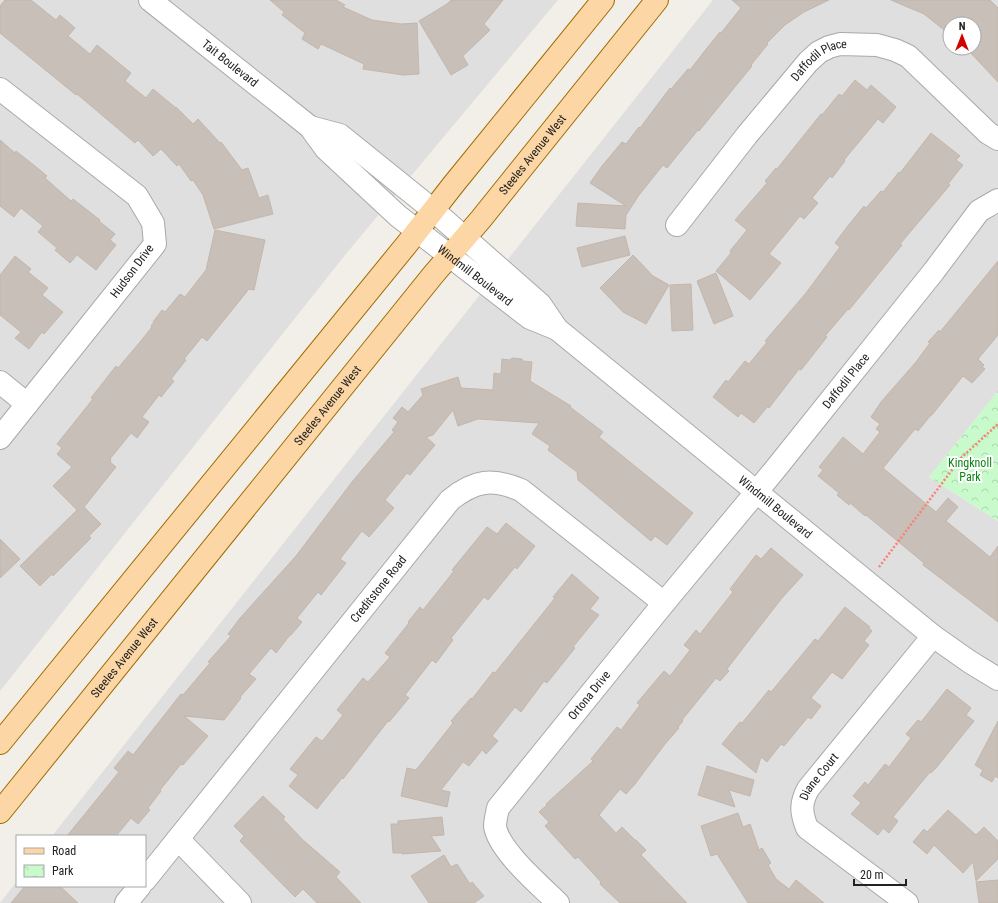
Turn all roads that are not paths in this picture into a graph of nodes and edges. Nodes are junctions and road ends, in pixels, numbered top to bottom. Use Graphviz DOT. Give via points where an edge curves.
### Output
graph roads {
  1 [pos="150,0"];
  2 [pos="603,0"];
  3 [pos="657,0"];
  4 [pos="0,89"];
  5 [pos="310,127"];
  6 [pos="998,140"];
  7 [pos="998,200"];
  8 [pos="396,214"];
  9 [pos="438,214"];
  10 [pos="677,225"];
  11 [pos="417,231"];
  12 [pos="465,238"];
  13 [pos="450,256"];
  14 [pos="557,329"];
  15 [pos="0,382"];
  16 [pos="27,404"];
  17 [pos="0,438"];
  18 [pos="757,491"];
  19 [pos="664,603"];
  20 [pos="933,636"];
  21 [pos="998,679"];
  22 [pos="0,743"];
  23 [pos="0,812"];
  24 [pos="178,839"];
  25 [pos="146,879"];
  26 [pos="139,887"];
  27 [pos="126,903"];
  28 [pos="240,903"];
  29 [pos="558,903"];
  30 [pos="907,903"];
  1 -- 5 [label="street, Tait Boulevard"];
  2 -- 9 [label="main road"];
  3 -- 12 [label="main road, Steeles Avenue West"];
  4 -- 16 [label="street, Hudson Drive" via="137,196 153,222 155,244"];
  5 -- 8 [label="street, Tait Boulevard" via="326,148"];
  5 -- 9 [label="street, Tait Boulevard" via="340,135"];
  6 -- 10 [label="street, Daffodil Place" via="908,56 877,44 840,44 819,52 808,62 747,134"];
  7 -- 18 [label="street, Daffodil Place" via="979,212"];
  8 -- 11 [label="street, Windmill Boulevard"];
  9 -- 11 [label="main road"];
  9 -- 12 [label="street, Windmill Boulevard"];
  11 -- 13 [label="street, Windmill Boulevard"];
  11 -- 22 [label="main road"];
  12 -- 13 [label="main road, Steeles Avenue West"];
  12 -- 14 [label="street, Windmill Boulevard" via="540,304"];
  13 -- 14 [label="street, Windmill Boulevard" via="530,318"];
  13 -- 23 [label="main road, Steeles Avenue West"];
  14 -- 18 [label="street, Windmill Boulevard"];
  15 -- 16 [label="street"];
  16 -- 17 [label="street, Hudson Drive"];
  18 -- 19 [label="street, Ortona Drive"];
  18 -- 20 [label="street, Windmill Boulevard"];
  19 -- 24 [label="street, Creditstone Road" via="521,490 495,482 464,489 450,500"];
  19 -- 29 [label="street, Ortona Drive" via="498,808 495,826 500,842"];
  20 -- 21 [label="street, Windmill Boulevard"];
  20 -- 30 [label="street, Diane Court" via="802,799 802,814 807,828"];
  24 -- 25 [label="street, Creditstone Road"];
  24 -- 28 [label="street"];
  26 -- 27 [label="street"];
}
